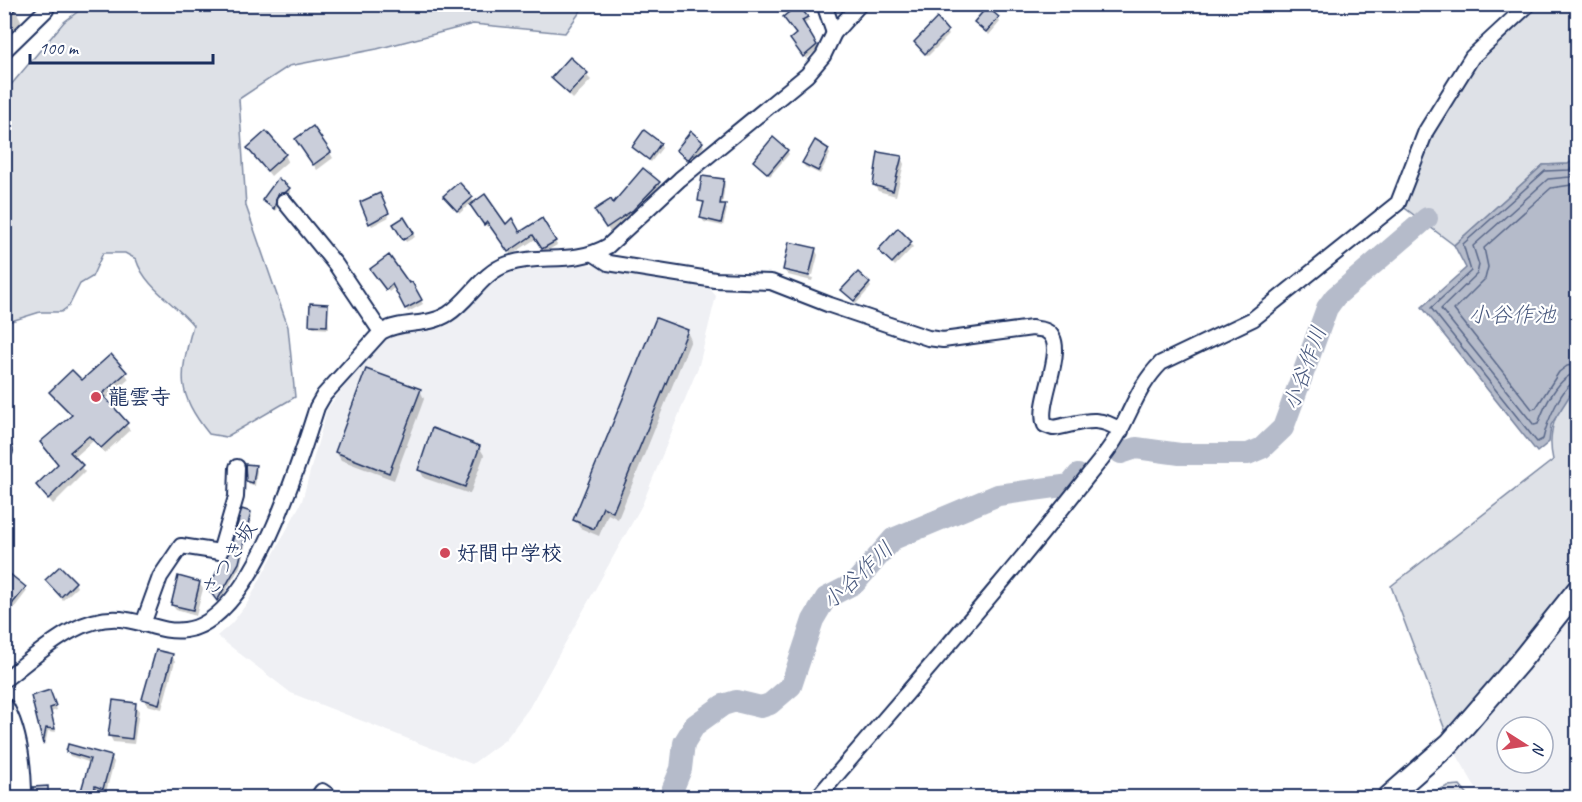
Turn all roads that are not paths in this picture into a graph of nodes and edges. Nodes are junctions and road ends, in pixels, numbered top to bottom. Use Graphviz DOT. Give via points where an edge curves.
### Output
graph roads {
  1 [pos="47,4"];
  2 [pos="824,4"];
  3 [pos="860,4"];
  4 [pos="1529,4"];
  5 [pos="834,33"];
  6 [pos="4,51"];
  7 [pos="284,201"];
  8 [pos="594,254"];
  9 [pos="381,332"];
  10 [pos="1121,430"];
  11 [pos="237,467"];
  12 [pos="1578,589"];
  13 [pos="143,624"];
  14 [pos="4,680"];
  15 [pos="4,709"];
  16 [pos="21,798"];
  17 [pos="317,798"];
  18 [pos="332,798"];
  19 [pos="817,798"];
  20 [pos="1387,798"];
  1 -- 6 [label="street" via="46,10"];
  2 -- 5 [label="street"];
  3 -- 5 [label="street"];
  4 -- 10 [label="street" via="1472,57 1426,131 1398,203 1253,319 1161,363 1137,392"];
  5 -- 8 [label="street" via="823,56 807,75"];
  7 -- 9 [label="street" via="336,265"];
  8 -- 9 [label="street" via="511,263 484,278 448,315"];
  8 -- 10 [label="street" via="608,263 715,280 771,282 928,338 943,340 1032,328 1047,331 1055,349 1046,390 1045,425 1053,428 1083,420 1103,420"];
  9 -- 13 [label="street, さつき坂" via="317,407 280,514 230,604 211,622 187,630"];
  10 -- 19 [label="street" via="1033,546"];
  11 -- 13 [label="street" via="236,497 220,552 181,546 160,577"];
  12 -- 20 [label="street" via="1450,743"];
  13 -- 14 [label="street, さつき坂" via="110,618 95,621 55,641"];
  15 -- 16 [label="street" via="15,740"];
  17 -- 18 [label="street" via="322,791"];
}
